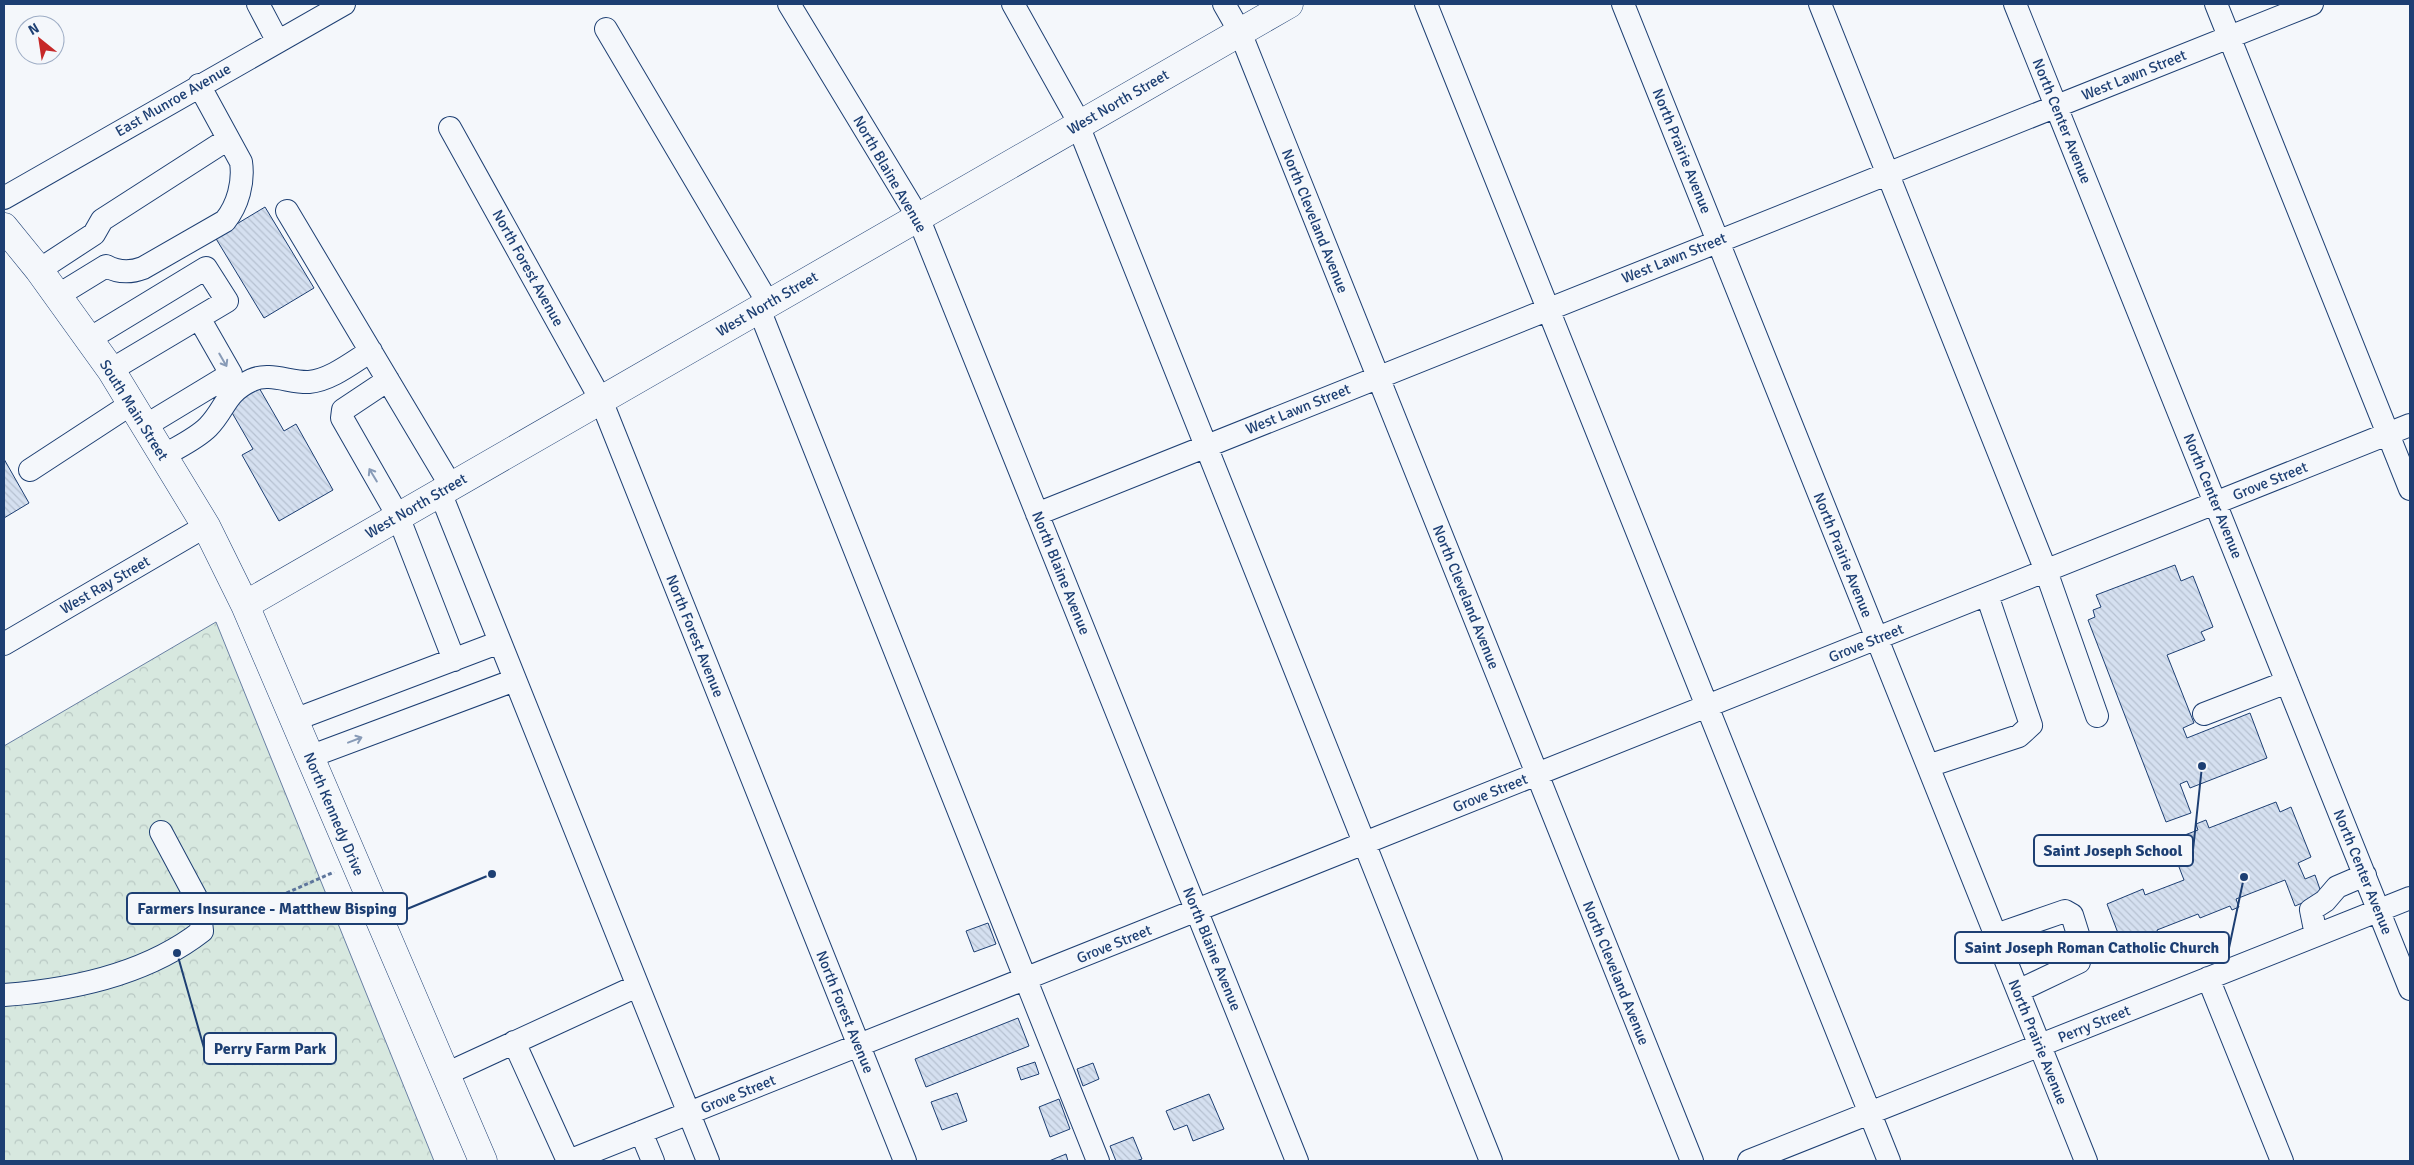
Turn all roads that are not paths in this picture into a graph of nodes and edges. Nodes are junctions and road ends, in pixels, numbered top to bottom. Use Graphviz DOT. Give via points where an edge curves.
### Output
graph roads {
  1 [pos="258,4"];
  2 [pos="344,4"];
  3 [pos="789,4"];
  4 [pos="1013,4"];
  5 [pos="1224,4"];
  6 [pos="1289,4"];
  7 [pos="1426,4"];
  8 [pos="1623,4"];
  9 [pos="1820,4"];
  10 [pos="2016,4"];
  11 [pos="2216,4"];
  12 [pos="2312,4"];
  13 [pos="606,29"];
  14 [pos="1240,32"];
  15 [pos="2230,37"];
  16 [pos="277,40"];
  17 [pos="199,85"];
  18 [pos="2056,106"];
  19 [pos="1079,125"];
  20 [pos="450,128"];
  21 [pos="228,139"];
  22 [pos="1888,173"];
  23 [pos="4,198"];
  24 [pos="287,211"];
  25 [pos="918,217"];
  26 [pos="4,227"];
  27 [pos="1718,241"];
  28 [pos="39,270"];
  29 [pos="58,296"];
  30 [pos="764,306"];
  31 [pos="1548,308"];
  32 [pos="199,318"];
  33 [pos="89,339"];
  34 [pos="371,351"];
  35 [pos="111,370"];
  36 [pos="1378,377"];
  37 [pos="388,380"];
  38 [pos="601,400"];
  39 [pos="138,415"];
  40 [pos="2410,425"];
  41 [pos="2388,434"];
  42 [pos="1206,446"];
  43 [pos="163,456"];
  44 [pos="30,470"];
  45 [pos="446,489"];
  46 [pos="2410,489"];
  47 [pos="2215,503"];
  48 [pos="1037,514"];
  49 [pos="398,516"];
  50 [pos="206,526"];
  51 [pos="2046,571"];
  52 [pos="1987,595"];
  53 [pos="245,605"];
  54 [pos="1877,638"];
  55 [pos="500,642"];
  56 [pos="4,644"];
  57 [pos="454,660"];
  58 [pos="515,680"];
  59 [pos="2287,682"];
  60 [pos="1707,706"];
  61 [pos="2204,714"];
  62 [pos="2097,716"];
  63 [pos="294,720"];
  64 [pos="309,757"];
  65 [pos="1928,766"];
  66 [pos="1537,774"];
  67 [pos="161,832"];
  68 [pos="1364,844"];
  69 [pos="2364,875"];
  70 [pos="2410,898"];
  71 [pos="1196,910"];
  72 [pos="2379,910"];
  73 [pos="1996,935"];
  74 [pos="2316,935"];
  75 [pos="2208,978"];
  76 [pos="1026,979"];
  77 [pos="637,986"];
  78 [pos="2410,989"];
  79 [pos="2018,991"];
  80 [pos="4,996"];
  81 [pos="514,1042"];
  82 [pos="858,1045"];
  83 [pos="2040,1046"];
  84 [pos="446,1074"];
  85 [pos="1870,1113"];
  86 [pos="688,1114"];
  87 [pos="641,1132"];
  88 [pos="483,1161"];
  89 [pos="568,1161"];
  90 [pos="653,1161"];
  91 [pos="708,1161"];
  92 [pos="905,1161"];
  93 [pos="1098,1161"];
  94 [pos="1297,1161"];
  95 [pos="1491,1161"];
  96 [pos="1692,1161"];
  97 [pos="1749,1161"];
  98 [pos="1889,1161"];
  99 [pos="2086,1161"];
  100 [pos="2282,1161"];
  1 -- 16 [label="street"];
  2 -- 16 [label="street, East Munroe Avenue"];
  3 -- 25 [label="street, North Blaine Avenue"];
  4 -- 19 [label="street"];
  5 -- 14 [label="street, North Cleveland Avenue"];
  6 -- 14 [label="main road, West North Street"];
  7 -- 31 [label="street"];
  8 -- 27 [label="street, North Prairie Avenue"];
  9 -- 22 [label="street"];
  10 -- 18 [label="street, North Center Avenue"];
  11 -- 15 [label="street"];
  12 -- 15 [label="street, West Lawn Street"];
  13 -- 30 [label="street"];
  14 -- 19 [label="main road, West North Street"];
  14 -- 36 [label="street, North Cleveland Avenue"];
  15 -- 18 [label="street, West Lawn Street"];
  15 -- 41 [label="street"];
  16 -- 17 [label="street, East Munroe Avenue"];
  17 -- 21 [label="street"];
  17 -- 23 [label="street, East Munroe Avenue"];
  18 -- 22 [label="street, West Lawn Street"];
  18 -- 47 [label="street, North Center Avenue"];
  19 -- 25 [label="main road, West North Street"];
  19 -- 42 [label="street"];
  20 -- 38 [label="street, North Forest Avenue"];
  21 -- 28 [label="street" via="102,220 94,234"];
  21 -- 29 [label="street" via="243,174 233,212 225,221 143,268 124,272 106,266"];
  22 -- 27 [label="street, West Lawn Street"];
  22 -- 51 [label="street"];
  24 -- 34 [label="street"];
  25 -- 30 [label="main road, West North Street"];
  25 -- 48 [label="street, North Blaine Avenue"];
  26 -- 28 [label="main road, South Main Street"];
  27 -- 31 [label="street, West Lawn Street"];
  27 -- 54 [label="street, North Prairie Avenue"];
  28 -- 29 [label="main road, South Main Street"];
  29 -- 33 [label="main road, South Main Street"];
  30 -- 38 [label="main road, West North Street"];
  30 -- 76 [label="street"];
  31 -- 36 [label="street, West Lawn Street"];
  31 -- 60 [label="street"];
  32 -- 33 [label="street" via="227,301 206,268"];
  32 -- 35 [label="street"];
  32 -- 39 [label="street, one-way" via="231,374"];
  33 -- 35 [label="main road, South Main Street"];
  34 -- 37 [label="street"];
  34 -- 43 [label="street" via="333,374 310,382 254,379 238,388 206,429"];
  35 -- 39 [label="main road, South Main Street"];
  36 -- 42 [label="street, West Lawn Street"];
  36 -- 66 [label="street, North Cleveland Avenue"];
  37 -- 45 [label="street"];
  49 -- 37 [label="street, one-way" via="342,418 343,410"];
  38 -- 45 [label="main road, West North Street"];
  38 -- 82 [label="street, North Forest Avenue"];
  39 -- 43 [label="main road, South Main Street"];
  39 -- 44 [label="street"];
  40 -- 41 [label="street, Grove Street"];
  41 -- 46 [label="street"];
  41 -- 47 [label="street, Grove Street"];
  42 -- 48 [label="street, West Lawn Street"];
  42 -- 68 [label="street"];
  43 -- 50 [label="main road, South Main Street"];
  45 -- 49 [label="main road, West North Street"];
  45 -- 55 [label="street"];
  47 -- 51 [label="street, Grove Street"];
  47 -- 59 [label="street, North Center Avenue"];
  48 -- 71 [label="street, North Blaine Avenue"];
  49 -- 53 [label="main road, West North Street"];
  49 -- 57 [label="street"];
  50 -- 53 [label="main road, South Main Street"];
  50 -- 56 [label="street, West Ray Street"];
  51 -- 52 [label="street, Grove Street"];
  51 -- 62 [label="street"];
  52 -- 54 [label="street, Grove Street"];
  52 -- 65 [label="street" via="2031,725 2019,736"];
  53 -- 63 [label="main road, North Kennedy Drive"];
  54 -- 60 [label="street, Grove Street"];
  54 -- 65 [label="street, North Prairie Avenue"];
  55 -- 57 [label="street"];
  55 -- 58 [label="street"];
  57 -- 63 [label="street"];
  64 -- 58 [label="street, one-way"];
  58 -- 77 [label="street"];
  59 -- 61 [label="street"];
  59 -- 69 [label="street, North Center Avenue"];
  60 -- 66 [label="street, Grove Street"];
  60 -- 85 [label="street"];
  63 -- 64 [label="main road, North Kennedy Drive"];
  64 -- 84 [label="main road, North Kennedy Drive"];
  65 -- 73 [label="street, North Prairie Avenue"];
  66 -- 68 [label="street, Grove Street"];
  66 -- 96 [label="street, North Cleveland Avenue"];
  67 -- 80 [label="street" via="199,903 202,931 182,946 143,966 45,992"];
  68 -- 71 [label="street, Grove Street"];
  68 -- 95 [label="street"];
  69 -- 72 [label="street, North Center Avenue"];
  69 -- 74 [label="street" via="2337,887 2325,901 2311,910"];
  70 -- 72 [label="street, Perry Street"];
  71 -- 76 [label="street, Grove Street"];
  71 -- 94 [label="street, North Blaine Avenue"];
  72 -- 74 [label="street, Perry Street"];
  72 -- 78 [label="street, North Center Avenue"];
  73 -- 79 [label="street, North Prairie Avenue"];
  73 -- 79 [label="street" via="2065,911 2072,914 2082,947 2079,962"];
  74 -- 75 [label="street, Perry Street"];
  75 -- 83 [label="street, Perry Street"];
  75 -- 100 [label="street"];
  76 -- 82 [label="street, Grove Street"];
  76 -- 93 [label="street"];
  77 -- 81 [label="street"];
  77 -- 86 [label="street"];
  79 -- 83 [label="street, North Prairie Avenue"];
  81 -- 84 [label="street"];
  81 -- 89 [label="street"];
  82 -- 86 [label="street, Grove Street"];
  82 -- 92 [label="street, North Forest Avenue"];
  83 -- 85 [label="street, Perry Street"];
  83 -- 99 [label="street, North Prairie Avenue"];
  84 -- 88 [label="main road, North Kennedy Drive"];
  85 -- 97 [label="street, Perry Street"];
  85 -- 98 [label="street"];
  86 -- 87 [label="street, Grove Street"];
  86 -- 91 [label="street"];
  87 -- 89 [label="street, Grove Street"];
  87 -- 90 [label="street"];
}
